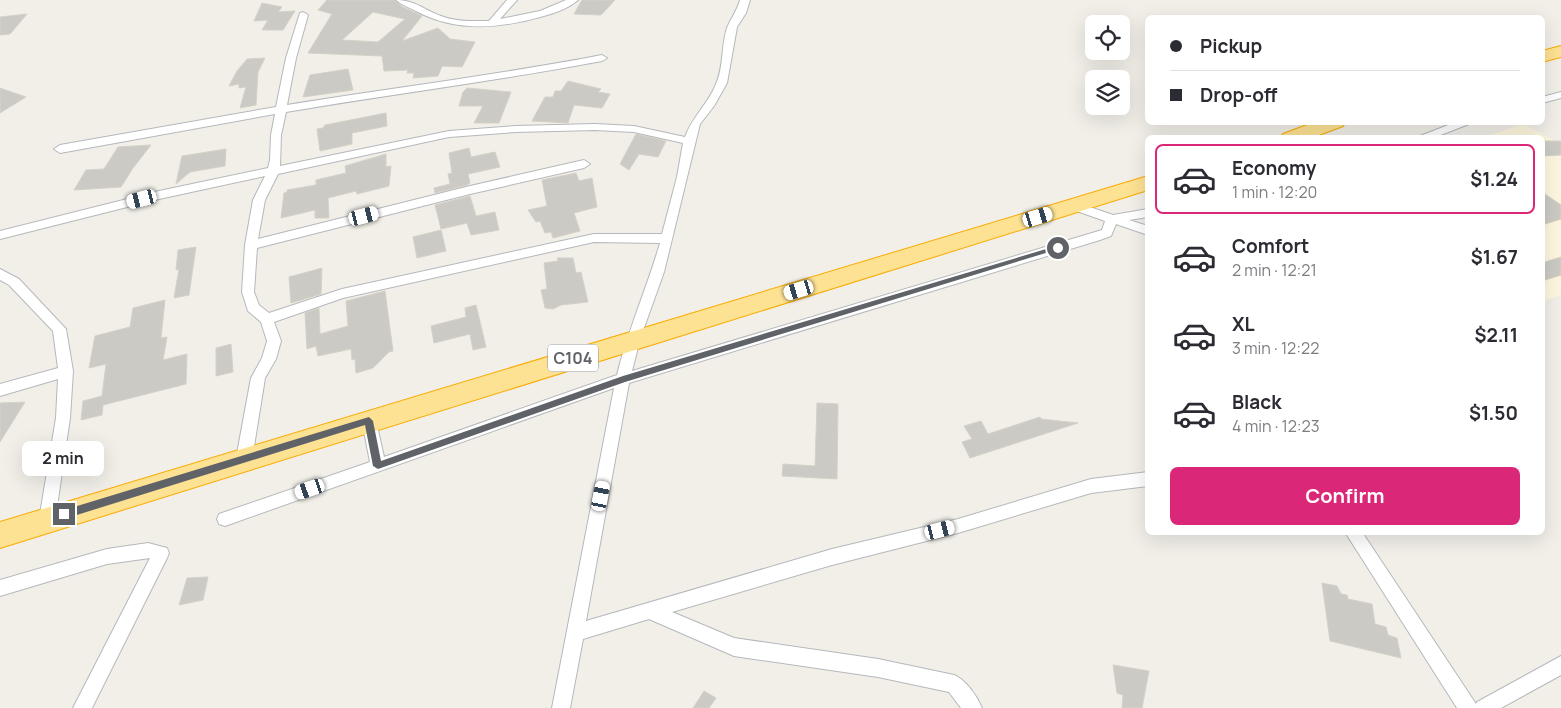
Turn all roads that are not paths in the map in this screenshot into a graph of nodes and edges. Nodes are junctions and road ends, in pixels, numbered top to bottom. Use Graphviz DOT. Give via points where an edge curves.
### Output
graph roads {
  1 [pos="401,0"];
  2 [pos="512,0"];
  3 [pos="573,0"];
  4 [pos="745,0"];
  5 [pos="303,15"];
  6 [pos="491,24"];
  7 [pos="1561,51"];
  8 [pos="1545,56"];
  9 [pos="602,58"];
  10 [pos="1561,94"];
  11 [pos="1545,99"];
  12 [pos="281,110"];
  13 [pos="1327,125"];
  14 [pos="1461,125"];
  15 [pos="1299,135"];
  16 [pos="1429,135"];
  17 [pos="688,141"];
  18 [pos="60,149"];
  19 [pos="584,164"];
  20 [pos="273,172"];
  21 [pos="1145,184"];
  22 [pos="1075,206"];
  23 [pos="1145,214"];
  24 [pos="1112,219"];
  25 [pos="1145,230"];
  26 [pos="0,234"];
  27 [pos="667,239"];
  28 [pos="251,245"];
  29 [pos="0,274"];
  30 [pos="266,319"];
  31 [pos="633,339"];
  32 [pos="66,371"];
  33 [pos="623,379"];
  34 [pos="0,390"];
  35 [pos="369,421"];
  36 [pos="244,459"];
  37 [pos="378,466"];
  38 [pos="1145,479"];
  39 [pos="225,519"];
  40 [pos="47,520"];
  41 [pos="0,535"];
  42 [pos="1355,535"];
  43 [pos="0,588"];
  44 [pos="649,611"];
  45 [pos="575,634"];
  46 [pos="1561,665"];
  47 [pos="82,708"];
  48 [pos="561,708"];
  49 [pos="973,708"];
  50 [pos="1468,708"];
  51 [pos="1483,708"];
  1 -- 6 [label="street" via="439,18"];
  2 -- 6 [label="street"];
  3 -- 6 [label="street" via="536,16"];
  4 -- 17 [label="street" via="732,27 722,83 695,123"];
  5 -- 12 [label="street"];
  7 -- 8 [label="highway"];
  9 -- 12 [label="street"];
  10 -- 11 [label="street"];
  12 -- 18 [label="street"];
  12 -- 20 [label="street"];
  13 -- 15 [label="highway"];
  14 -- 16 [label="street"];
  17 -- 20 [label="street" via="634,129 605,128 449,134"];
  17 -- 27 [label="street" via="683,177"];
  19 -- 28 [label="street"];
  20 -- 26 [label="street" via="159,195"];
  20 -- 28 [label="street" via="260,200"];
  21 -- 22 [label="highway, C104"];
  22 -- 24 [label="street"];
  22 -- 31 [label="highway, C104"];
  23 -- 24 [label="street"];
  24 -- 25 [label="street"];
  24 -- 33 [label="street" via="1107,233 1096,237"];
  27 -- 30 [label="street" via="594,238 342,294"];
  27 -- 31 [label="street"];
  28 -- 30 [label="street" via="248,292 253,308"];
  29 -- 32 [label="street" via="14,282 59,328"];
  30 -- 36 [label="street" via="274,341 269,359 258,378"];
  31 -- 33 [label="street"];
  31 -- 35 [label="highway, C104"];
  32 -- 34 [label="street"];
  32 -- 40 [label="street" via="63,418"];
  33 -- 37 [label="street"];
  33 -- 45 [label="street"];
  35 -- 36 [label="highway, C104"];
  35 -- 37 [label="street"];
  36 -- 40 [label="highway, C104"];
  37 -- 39 [label="street"];
  38 -- 44 [label="street" via="1091,486"];
  40 -- 41 [label="highway, C104"];
  42 -- 50 [label="street"];
  43 -- 47 [label="street" via="89,561 141,550 161,553"];
  44 -- 45 [label="street"];
  44 -- 49 [label="street" via="734,647 878,668 954,684"];
  45 -- 48 [label="street"];
  46 -- 51 [label="street"];
}
